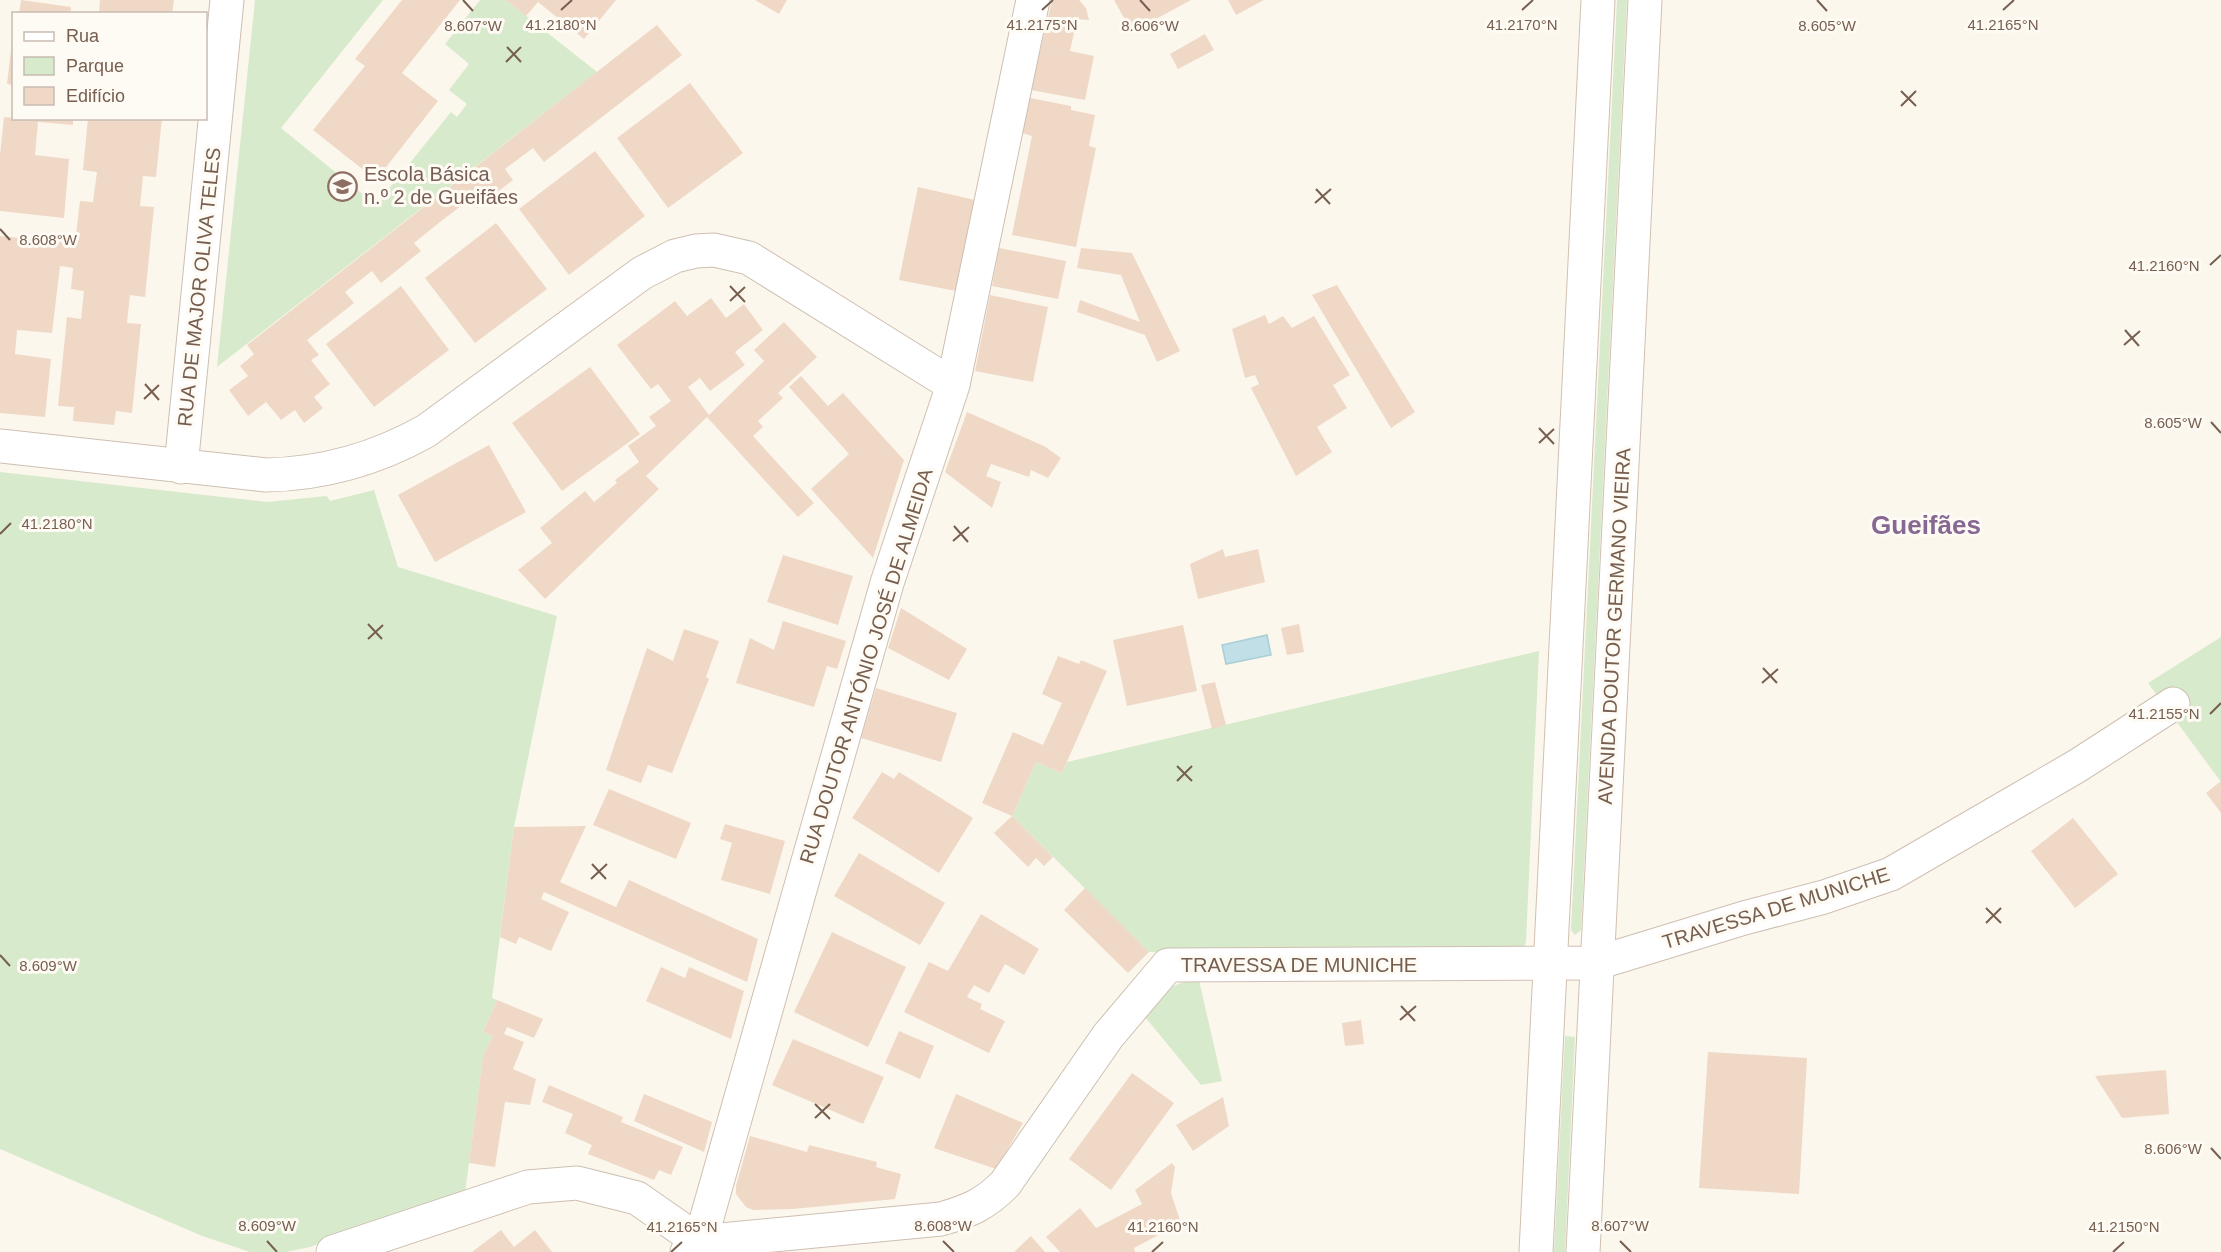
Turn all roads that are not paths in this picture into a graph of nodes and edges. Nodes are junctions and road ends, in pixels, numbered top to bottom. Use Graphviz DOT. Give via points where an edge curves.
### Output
graph roads {
  1 [pos="227,0"];
  2 [pos="1033,0"];
  3 [pos="1598,0"];
  4 [pos="1646,0"];
  5 [pos="953,385"];
  6 [pos="0,446"];
  7 [pos="181,467"];
  8 [pos="2173,704"];
  9 [pos="1597,963"];
  10 [pos="1550,964"];
  11 [pos="694,1247"];
  12 [pos="333,1252"];
  13 [pos="1536,1252"];
  14 [pos="1583,1252"];
  1 -- 7 [label="street, RUA DE MAJOR OLIVA TELES"];
  2 -- 5 [label="street, RUA DOUTOR ANTÓNIO JOSÉ DE ALMEIDA"];
  3 -- 10 [label="street"];
  4 -- 9 [label="street, AVENIDA DOUTOR GERMANO VIEIRA"];
  5 -- 7 [label="street" via="766,266 731,253 696,251 642,273 444,420 388,450 293,475"];
  5 -- 11 [label="street, RUA DOUTOR ANTÓNIO JOSÉ DE ALMEIDA" via="887,583"];
  6 -- 7 [label="street"];
  8 -- 9 [label="street, TRAVESSA DE MUNICHE" via="2077,766 1891,874"];
  9 -- 10 [label="street, TRAVESSA DE MUNICHE"];
  9 -- 14 [label="street, AVENIDA DOUTOR GERMANO VIEIRA"];
  10 -- 11 [label="street, TRAVESSA DE MUNICHE" via="1168,965 1108,1036 1019,1165 987,1202 940,1219"];
  10 -- 13 [label="street"];
  11 -- 12 [label="street" via="637,1198 577,1183 528,1187"];
}
